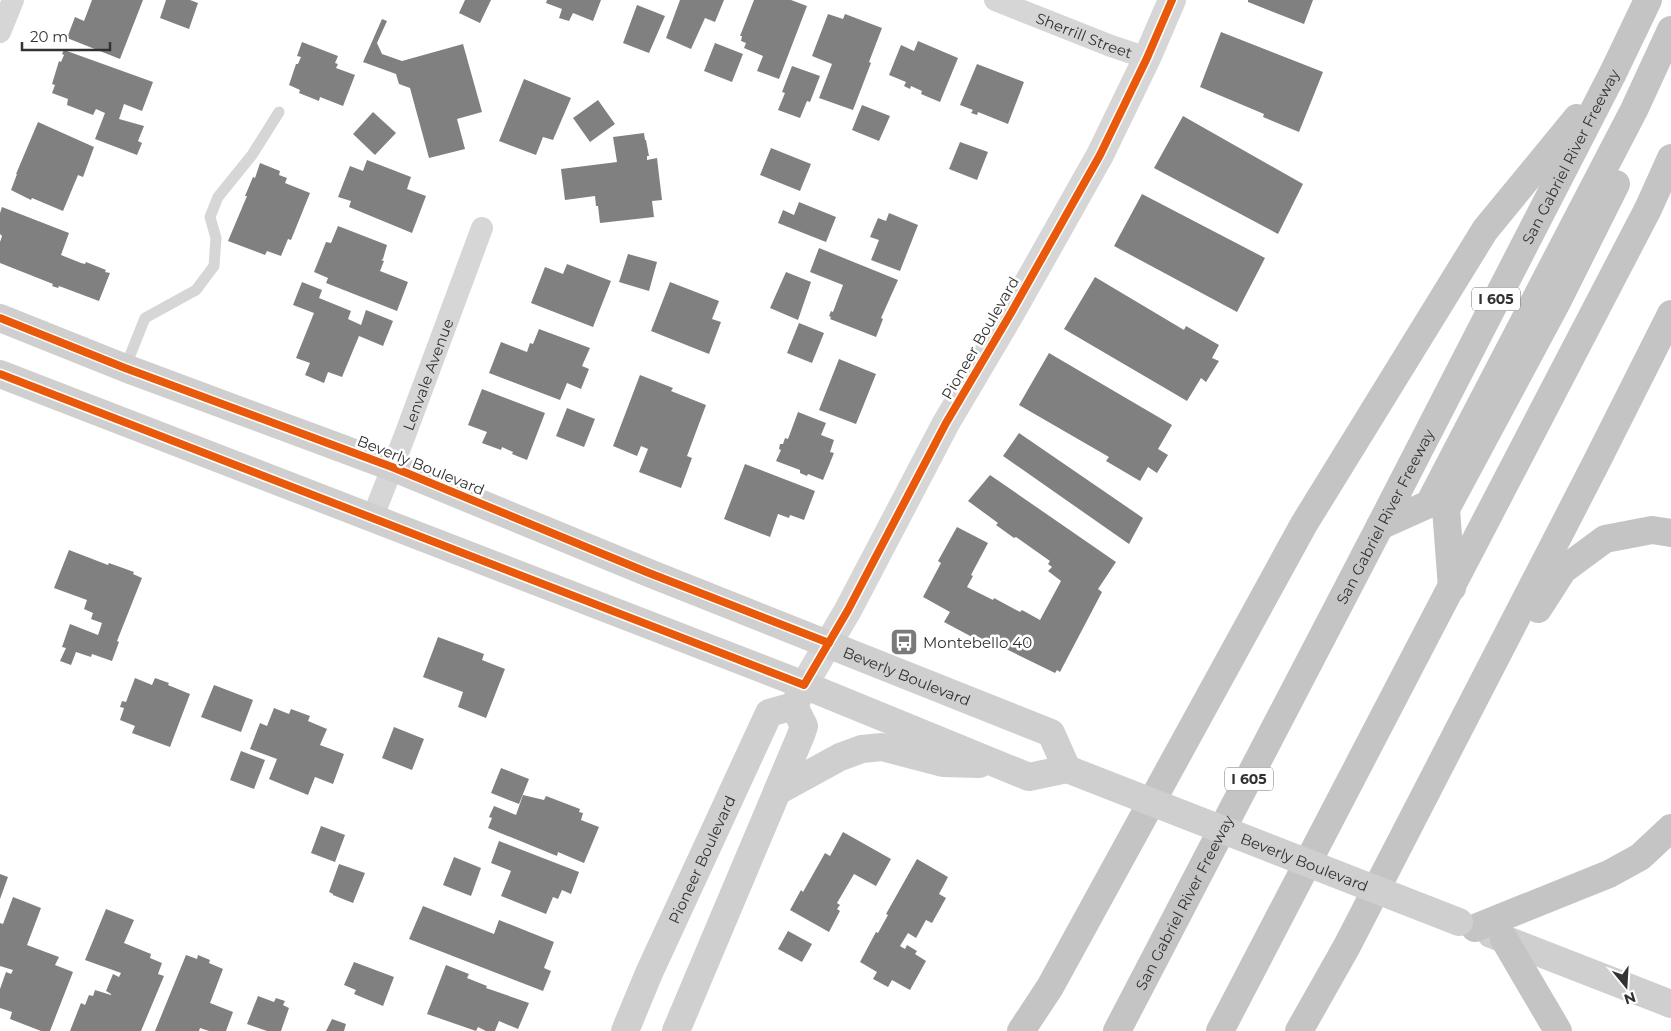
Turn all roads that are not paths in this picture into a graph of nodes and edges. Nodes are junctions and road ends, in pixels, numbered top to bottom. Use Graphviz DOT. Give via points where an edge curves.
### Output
graph roads {
  1 [pos="13,0"];
  2 [pos="995,0"];
  3 [pos="1172,0"];
  4 [pos="1648,0"];
  5 [pos="1671,30"];
  6 [pos="0,32"];
  7 [pos="1147,58"];
  8 [pos="1613,73"];
  9 [pos="1671,74"];
  10 [pos="279,112"];
  11 [pos="1671,158"];
  12 [pos="482,228"];
  13 [pos="1671,314"];
  14 [pos="0,318"];
  15 [pos="125,368"];
  16 [pos="0,374"];
  17 [pos="392,467"];
  18 [pos="372,519"];
  19 [pos="1380,526"];
  20 [pos="1671,533"];
  21 [pos="1452,588"];
  22 [pos="829,643"];
  23 [pos="799,696"];
  24 [pos="1461,725"];
  25 [pos="995,764"];
  26 [pos="1067,769"];
  27 [pos="778,791"];
  28 [pos="1671,828"];
  29 [pos="1467,925"];
  30 [pos="1504,939"];
  31 [pos="1347,946"];
  32 [pos="1671,1004"];
  33 [pos="625,1031"];
  34 [pos="676,1031"];
  35 [pos="1021,1031"];
  36 [pos="1117,1031"];
  37 [pos="1220,1031"];
  38 [pos="1299,1031"];
  39 [pos="1316,1031"];
  40 [pos="1558,1031"];
  1 -- 6 [label="street"];
  2 -- 7 [label="street, Sherrill Street"];
  3 -- 7 [label="street, Pioneer Boulevard"];
  4 -- 8 [label="highway, San Gabriel River Freeway / I 605"];
  5 -- 19 [label="highway" via="1634,110 1429,504"];
  7 -- 22 [label="street, Pioneer Boulevard" via="1100,155 946,423"];
  8 -- 19 [label="highway, San Gabriel River Freeway / I 605"];
  8 -- 35 [label="highway" via="1486,230 1304,524 1050,986"];
  9 -- 21 [label="highway" via="1556,304 1446,509"];
  10 -- 15 [label="lane" via="252,155 218,197 210,218 216,238 214,266 196,290 145,318"];
  11 -- 21 [label="highway" via="1648,209"];
  12 -- 17 [label="street, Lenvale Avenue"];
  13 -- 24 [label="highway"];
  14 -- 15 [label="main road, Beverly Boulevard"];
  15 -- 17 [label="main road, Beverly Boulevard"];
  16 -- 18 [label="main road"];
  17 -- 18 [label="street, Lenvale Avenue"];
  17 -- 22 [label="main road, Beverly Boulevard"];
  18 -- 23 [label="main road"];
  19 -- 36 [label="highway, San Gabriel River Freeway / I 605"];
  20 -- 24 [label="highway" via="1652,530 1605,539 1563,570"];
  21 -- 37 [label="highway"];
  22 -- 23 [label="street, Pioneer Boulevard"];
  22 -- 26 [label="main road, Beverly Boulevard" via="1052,733"];
  23 -- 25 [label="main road"];
  23 -- 27 [label="main road" via="804,726"];
  23 -- 33 [label="main road, Pioneer Boulevard" via="770,713 648,973"];
  24 -- 31 [label="highway"];
  25 -- 26 [label="main road" via="1029,777"];
  25 -- 27 [label="main road" via="943,763 882,747 862,749 840,757"];
  26 -- 29 [label="main road, Beverly Boulevard, bridge"];
  27 -- 34 [label="main road"];
  28 -- 29 [label="highway" via="1640,857 1609,874"];
  29 -- 30 [label="main road, Beverly Boulevard"];
  30 -- 32 [label="main road, Beverly Boulevard"];
  30 -- 40 [label="highway"];
  31 -- 38 [label="highway"];
  31 -- 39 [label="highway" via="1333,997"];
}
